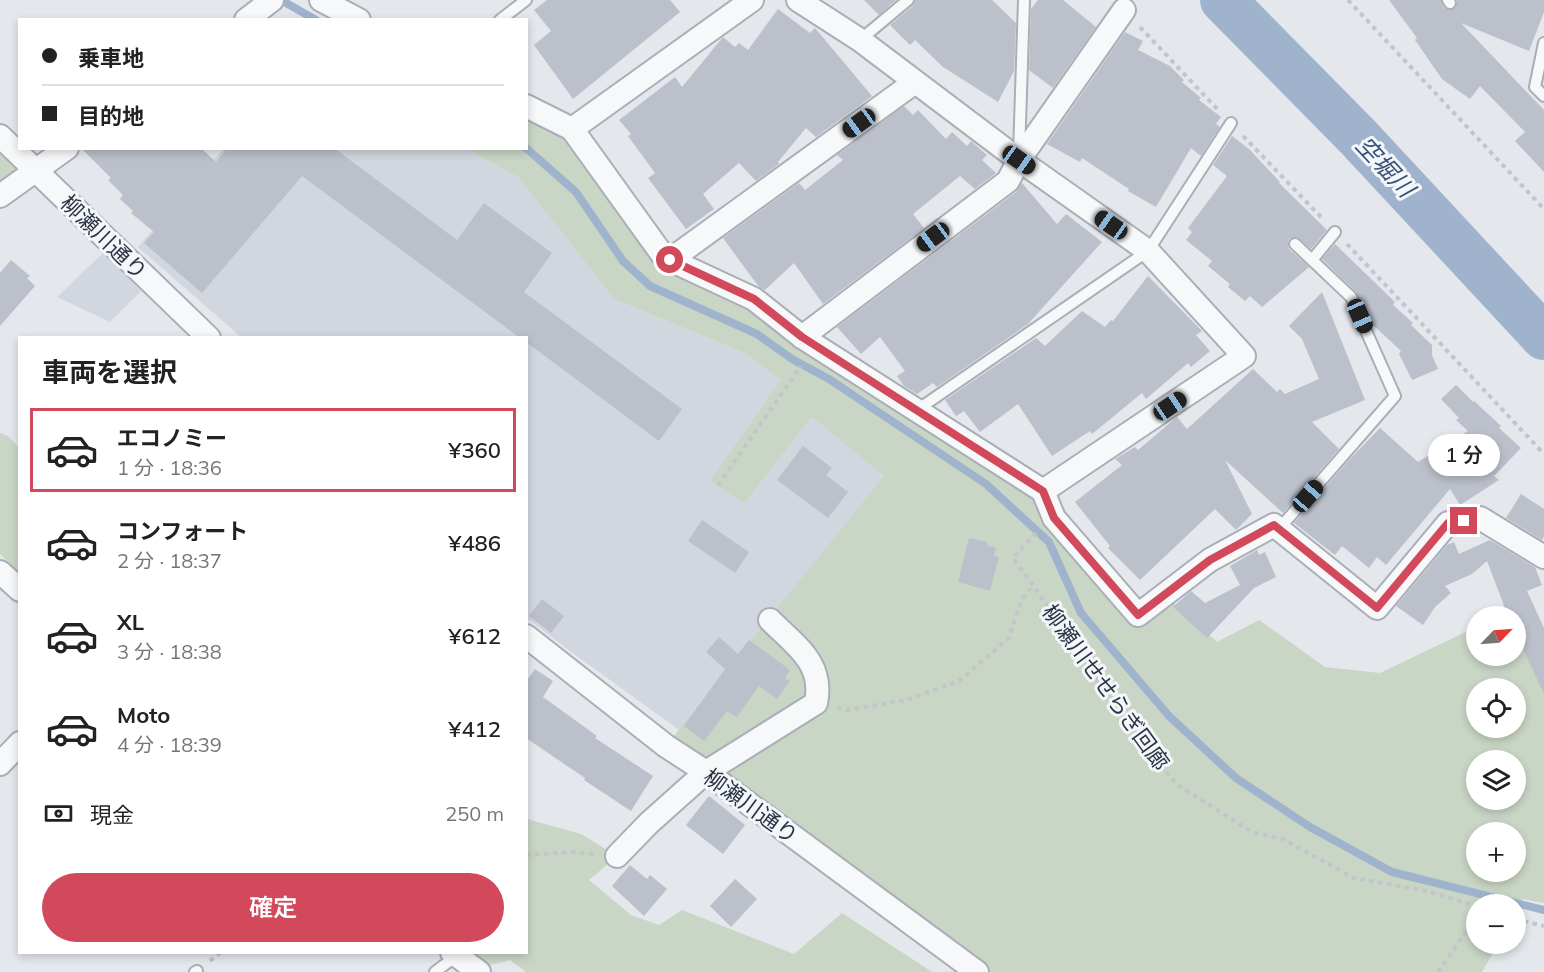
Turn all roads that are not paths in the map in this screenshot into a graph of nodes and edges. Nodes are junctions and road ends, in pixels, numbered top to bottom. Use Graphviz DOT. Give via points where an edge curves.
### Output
graph roads {
  1 [pos="321,0"];
  2 [pos="526,0"];
  3 [pos="752,0"];
  4 [pos="798,0"];
  5 [pos="908,0"];
  6 [pos="1024,0"];
  7 [pos="269,2"];
  8 [pos="1124,10"];
  9 [pos="249,18"];
  10 [pos="355,18"];
  11 [pos="503,18"];
  12 [pos="860,40"];
  13 [pos="1544,42"];
  14 [pos="915,82"];
  15 [pos="1544,96"];
  16 [pos="528,107"];
  17 [pos="1231,123"];
  18 [pos="572,129"];
  19 [pos="0,136"];
  20 [pos="64,150"];
  21 [pos="1019,160"];
  22 [pos="36,171"];
  23 [pos="0,196"];
  24 [pos="1335,232"];
  25 [pos="1295,244"];
  26 [pos="1148,251"];
  27 [pos="670,260"];
  28 [pos="1312,260"];
  29 [pos="207,336"];
  30 [pos="802,337"];
  31 [pos="917,410"];
  32 [pos="1043,491"];
  33 [pos="1278,529"];
  34 [pos="1544,557"];
  35 [pos="0,572"];
  36 [pos="18,588"];
  37 [pos="770,620"];
  38 [pos="528,642"];
  39 [pos="18,745"];
  40 [pos="0,764"];
  41 [pos="706,772"];
  42 [pos="617,856"];
  43 [pos="454,954"];
  44 [pos="435,972"];
  45 [pos="479,972"];
  46 [pos="978,972"];
  1 -- 10 [label="street"];
  2 -- 11 [label="lane"];
  3 -- 18 [label="street"];
  4 -- 12 [label="street"];
  5 -- 12 [label="lane"];
  6 -- 21 [label="lane"];
  7 -- 9 [label="street"];
  8 -- 21 [label="street"];
  12 -- 14 [label="street"];
  13 -- 15 [label="lane" via="1535,87"];
  14 -- 21 [label="street"];
  14 -- 27 [label="street"];
  16 -- 18 [label="street"];
  17 -- 26 [label="lane"];
  18 -- 27 [label="street" via="664,257"];
  19 -- 22 [label="street, 柳瀬川通り"];
  20 -- 22 [label="street"];
  21 -- 26 [label="street"];
  21 -- 30 [label="street" via="1008,181"];
  22 -- 23 [label="street"];
  22 -- 29 [label="street, 柳瀬川通り"];
  24 -- 28 [label="lane"];
  25 -- 28 [label="lane"];
  26 -- 31 [label="lane"];
  26 -- 32 [label="street" via="1244,356"];
  27 -- 30 [label="street" via="754,299"];
  28 -- 33 [label="lane" via="1351,297 1395,396"];
  30 -- 31 [label="street"];
  31 -- 32 [label="street"];
  32 -- 33 [label="street" via="1054,518 1138,615 1210,560 1274,525"];
  33 -- 34 [label="street" via="1377,608 1448,523 1480,518"];
  35 -- 36 [label="street"];
  37 -- 41 [label="street" via="811,662 819,688 816,703"];
  38 -- 41 [label="street, 柳瀬川通り"];
  39 -- 40 [label="street"];
  41 -- 42 [label="street"];
  41 -- 46 [label="street, 柳瀬川通り"];
  43 -- 44 [label="lane"];
  43 -- 45 [label="street"];
}
